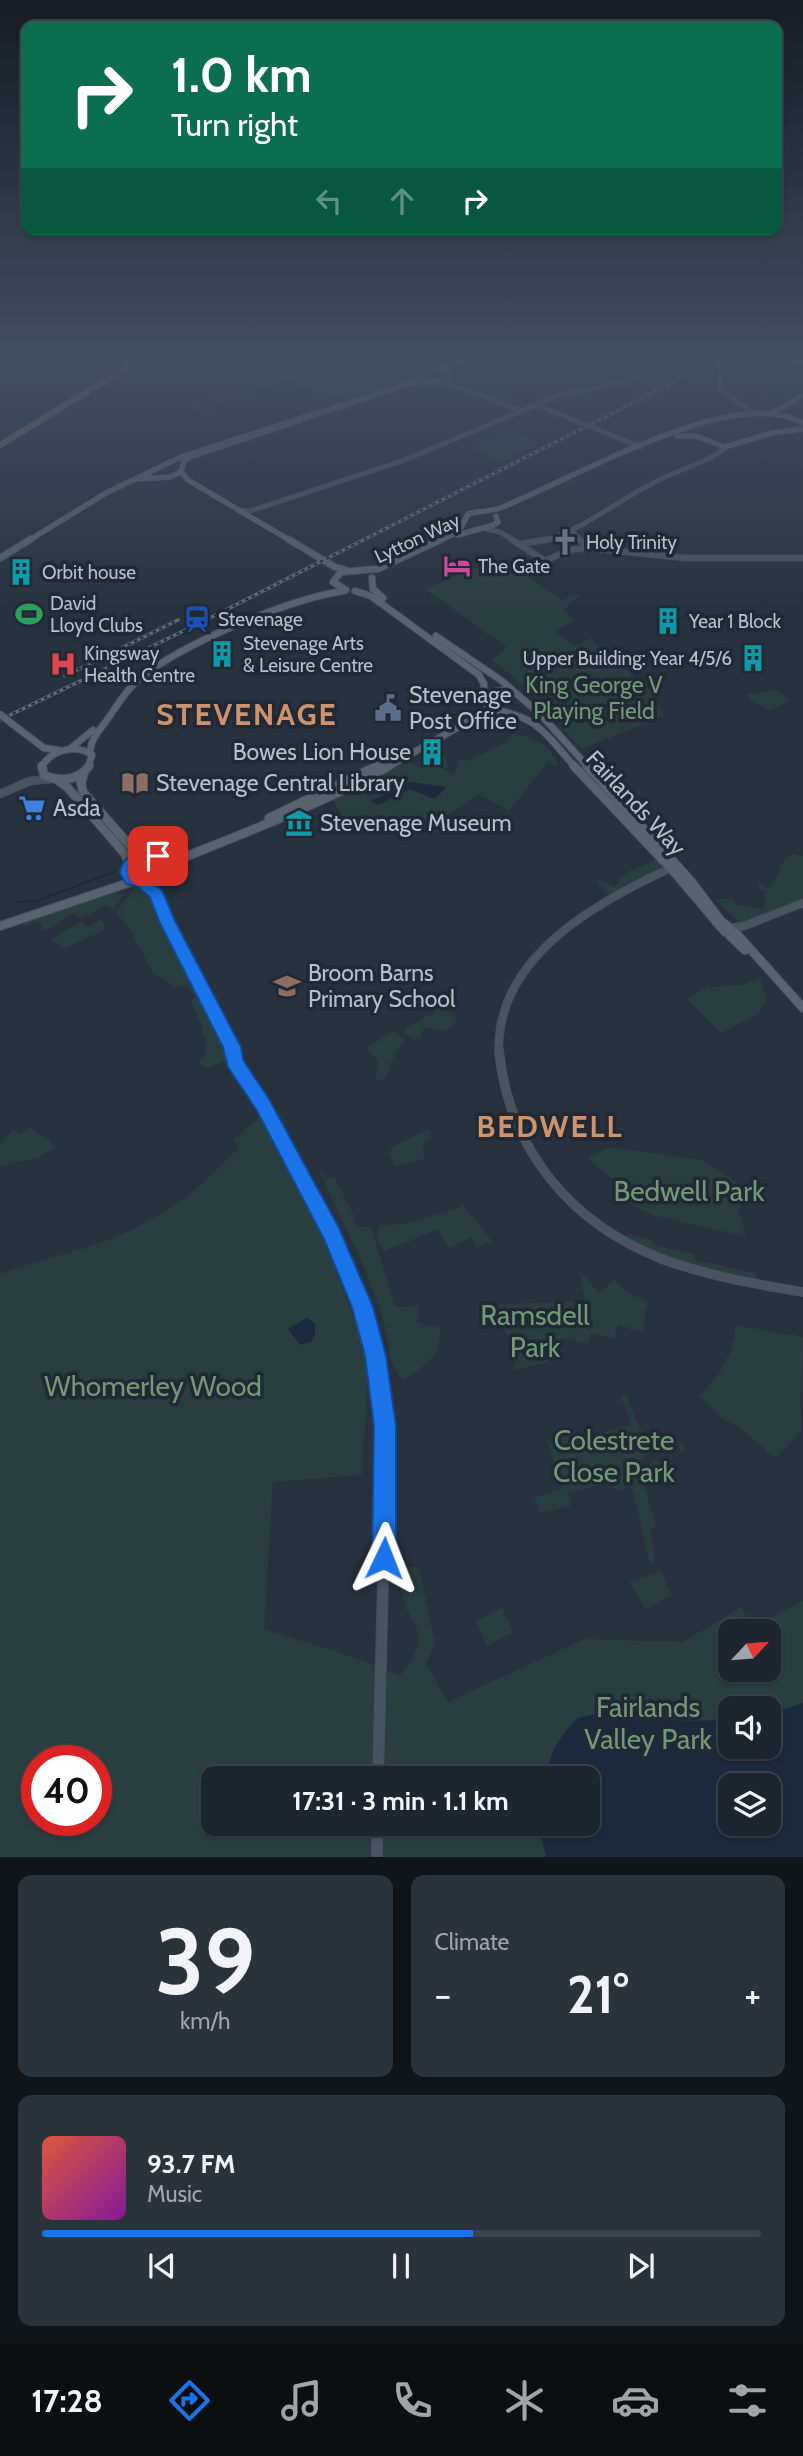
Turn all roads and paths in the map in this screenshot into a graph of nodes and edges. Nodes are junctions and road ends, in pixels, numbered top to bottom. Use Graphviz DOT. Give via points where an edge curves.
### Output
graph roads {
  1 [pos="218,445"];
  2 [pos="227,445"];
  3 [pos="440,445"];
  4 [pos="635,445"];
  5 [pos="647,445"];
  6 [pos="653,445"];
  7 [pos="716,445"];
  8 [pos="733,445"];
  9 [pos="719,446"];
  10 [pos="728,446"];
  11 [pos="641,447"];
  12 [pos="718,454"];
  13 [pos="167,463"];
  14 [pos="153,469"];
  15 [pos="182,469"];
  16 [pos="156,477"];
  17 [pos="170,477"];
  18 [pos="484,511"];
  19 [pos="252,512"];
  20 [pos="496,516"];
  21 [pos="464,523"];
  22 [pos="497,524"];
  23 [pos="476,528"];
  24 [pos="486,529"];
  25 [pos="571,530"];
  26 [pos="500,532"];
  27 [pos="519,544"];
  28 [pos="587,548"];
  29 [pos="803,558"];
  30 [pos="0,560"];
  31 [pos="350,570"];
  32 [pos="358,570"];
  33 [pos="333,580"];
  34 [pos="371,580"];
  35 [pos="346,590"];
  36 [pos="355,591"];
  37 [pos="487,673"];
  38 [pos="505,690"];
  39 [pos="484,693"];
  40 [pos="517,700"];
  41 [pos="483,702"];
  42 [pos="499,712"];
  43 [pos="509,713"];
  44 [pos="4,720"];
  45 [pos="543,721"];
  46 [pos="71,748"];
  47 [pos="62,751"];
  48 [pos="90,752"];
  49 [pos="42,765"];
  50 [pos="84,773"];
  51 [pos="54,780"];
  52 [pos="30,781"];
  53 [pos="0,794"];
  54 [pos="145,855"];
  55 [pos="158,856"];
  56 [pos="128,868"];
  57 [pos="167,868"];
  58 [pos="671,869"];
  59 [pos="161,877"];
  60 [pos="139,882"];
  61 [pos="157,894"];
  62 [pos="803,903"];
  63 [pos="0,920"];
  64 [pos="0,926"];
  65 [pos="733,930"];
  66 [pos="803,1008"];
  67 [pos="803,1292"];
  68 [pos="378,1766"];
  69 [pos="377,1836"];
  70 [pos="377,1857"];
  1 -- 13 [label="main road"];
  2 -- 15 [label="main road" via="190,457"];
  3 -- 19 [label="street"];
  4 -- 11 [label="street, bridge"];
  5 -- 11 [label="main road, Lytton Way"];
  6 -- 20 [label="main road" via="551,486"];
  7 -- 9 [label="main road"];
  8 -- 10 [label="main road"];
  9 -- 10 [label="main road"];
  9 -- 12 [label="main road"];
  10 -- 12 [label="street"];
  11 -- 18 [label="main road, Lytton Way"];
  12 -- 25 [label="street" via="646,486"];
  13 -- 14 [label="main road"];
  13 -- 15 [label="main road"];
  14 -- 16 [label="main road"];
  14 -- 30 [label="main road"];
  15 -- 17 [label="main road"];
  15 -- 19 [label="main road" via="188,480 239,510"];
  16 -- 17 [label="main road"];
  16 -- 30 [label="main road" via="137,479 117,489"];
  17 -- 33 [label="main road" via="324,565"];
  18 -- 20 [label="main road, Lytton Way"];
  18 -- 21 [label="main road, Lytton Way" via="466,515"];
  19 -- 31 [label="main road" via="337,568"];
  20 -- 22 [label="main road, Lytton Way"];
  21 -- 23 [label="main road, Lytton Way"];
  21 -- 32 [label="main road, Lytton Way" via="459,531 414,554 378,569"];
  22 -- 24 [label="main road, Lytton Way"];
  22 -- 26 [label="street"];
  23 -- 24 [label="main road, Lytton Way"];
  23 -- 34 [label="main road, Lytton Way"];
  24 -- 26 [label="street"];
  25 -- 27 [label="street"];
  25 -- 28 [label="street"];
  26 -- 27 [label="street"];
  27 -- 28 [label="street" via="542,561"];
  28 -- 29 [label="street" via="686,558"];
  31 -- 32 [label="main road, Lytton Way"];
  31 -- 33 [label="main road, Lytton Way"];
  32 -- 34 [label="main road, Lytton Way"];
  33 -- 35 [label="main road"];
  33 -- 46 [label="main road, Lytton Way" via="324,589 172,655 129,683 88,737"];
  34 -- 36 [label="main road, Lytton Way"];
  34 -- 37 [label="main road, Fairlands Way" via="376,593"];
  35 -- 36 [label="main road"];
  35 -- 48 [label="main road" via="327,592 258,618 154,669 119,701 90,743"];
  36 -- 39 [label="main road" via="372,596 469,667 483,681"];
  37 -- 38 [label="main road, Fairlands Way"];
  37 -- 45 [label="main road, Fairlands Way" via="523,698"];
  38 -- 39 [label="main road"];
  38 -- 40 [label="main road, Fairlands Way"];
  39 -- 41 [label="main road"];
  40 -- 43 [label="main road" via="516,709"];
  40 -- 45 [label="main road, Fairlands Way"];
  41 -- 42 [label="main road, Fairlands Way"];
  41 -- 55 [label="main road" via="471,716 298,805 179,855"];
  42 -- 43 [label="main road, Fairlands Way"];
  42 -- 57 [label="main road" via="478,716 372,776"];
  43 -- 58 [label="main road, Fairlands Way" via="534,724"];
  44 -- 47 [label="main road" via="44,748"];
  44 -- 49 [label="main road" via="39,750"];
  45 -- 65 [label="main road, Fairlands Way"];
  46 -- 47 [label="main road"];
  46 -- 48 [label="main road"];
  47 -- 49 [label="main road"];
  48 -- 50 [label="main road" via="93,761"];
  49 -- 51 [label="main road" via="44,775"];
  49 -- 52 [label="street"];
  50 -- 51 [label="main road"];
  50 -- 54 [label="main road" via="83,792 131,847"];
  51 -- 52 [label="street"];
  51 -- 56 [label="main road" via="67,787 125,854"];
  52 -- 53 [label="street"];
  54 -- 55 [label="main road"];
  54 -- 56 [label="main road"];
  55 -- 57 [label="main road"];
  56 -- 60 [label="main road"];
  56 -- 63 [label="main road" via="108,883"];
  57 -- 59 [label="main road"];
  58 -- 65 [label="main road, Fairlands Way"];
  58 -- 67 [label="street" via="592,911 526,969 501,1026 499,1068 506,1102 527,1147 549,1178 614,1234 684,1268"];
  59 -- 60 [label="main road"];
  59 -- 61 [label="street"];
  60 -- 61 [label="street"];
  60 -- 64 [label="main road"];
  61 -- 68 [label="street" via="232,1047 234,1062 263,1104 332,1234 368,1326 382,1399 386,1461"];
  62 -- 65 [label="street"];
  65 -- 66 [label="main road, Fairlands Way"];
  69 -- 70 [label="street"];
}
